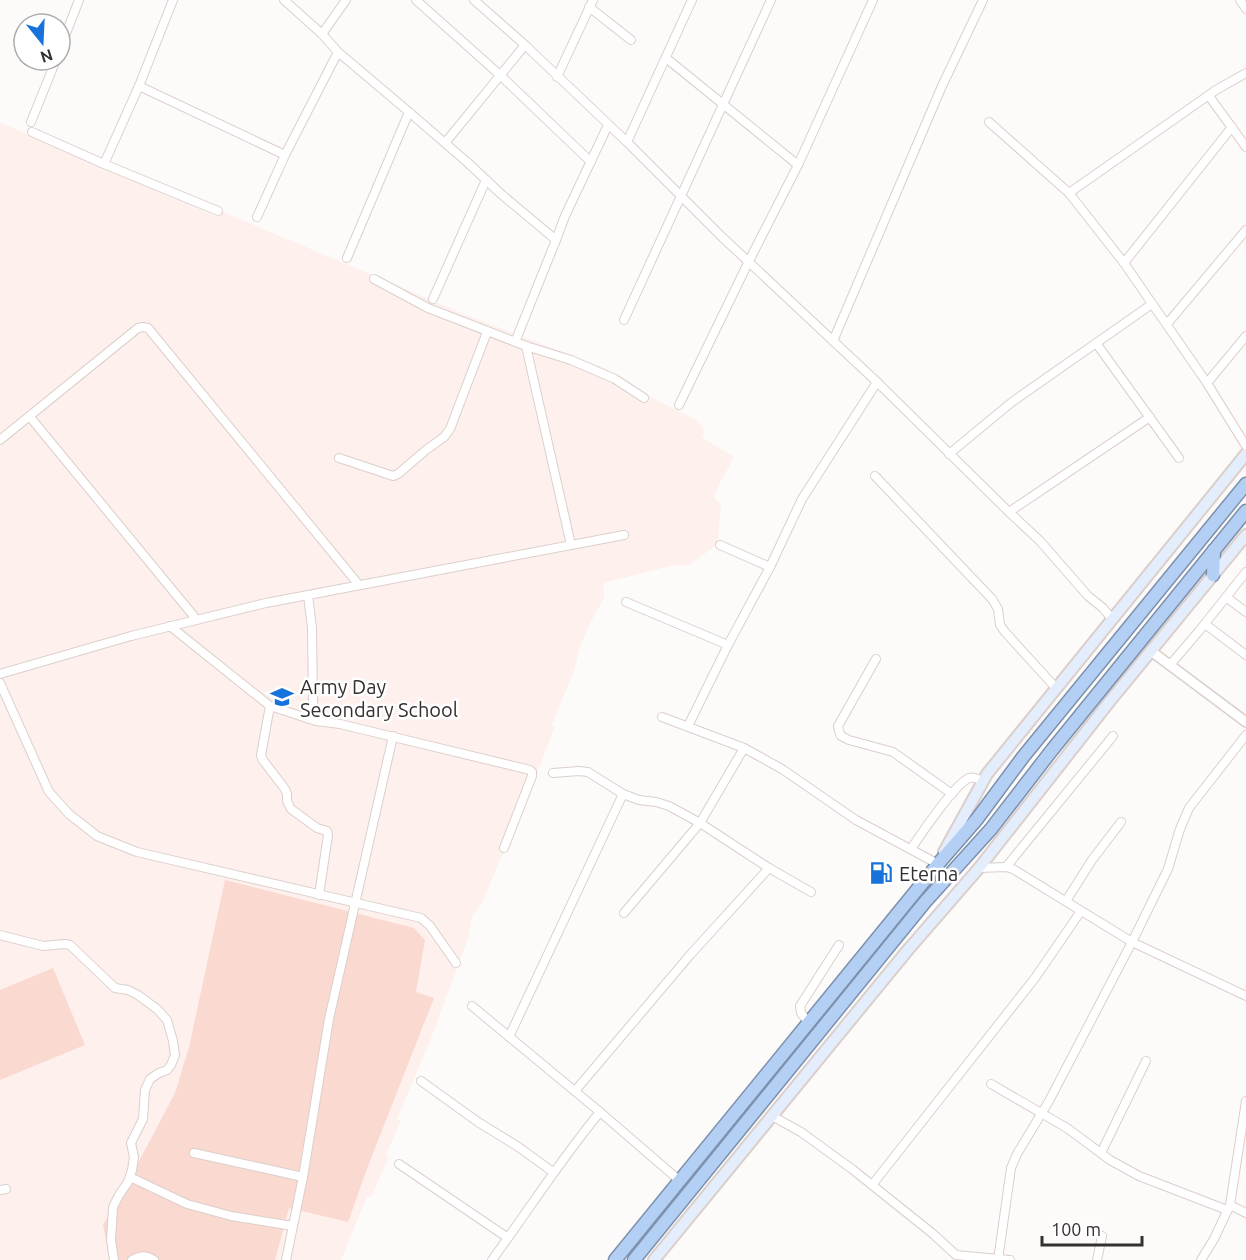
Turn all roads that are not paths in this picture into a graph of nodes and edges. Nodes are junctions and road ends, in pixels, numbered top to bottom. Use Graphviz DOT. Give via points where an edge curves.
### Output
graph roads {
  1 [pos="79,0"];
  2 [pos="173,0"];
  3 [pos="284,0"];
  4 [pos="346,0"];
  5 [pos="416,0"];
  6 [pos="474,0"];
  7 [pos="692,0"];
  8 [pos="771,0"];
  9 [pos="873,0"];
  10 [pos="983,0"];
  11 [pos="1240,0"];
  12 [pos="591,4"];
  13 [pos="1246,9"];
  14 [pos="72,18"];
  15 [pos="322,34"];
  16 [pos="630,40"];
  17 [pos="525,45"];
  18 [pos="338,52"];
  19 [pos="666,58"];
  20 [pos="51,72"];
  21 [pos="1246,73"];
  22 [pos="500,75"];
  23 [pos="557,77"];
  24 [pos="139,86"];
  25 [pos="1209,96"];
  26 [pos="724,104"];
  27 [pos="409,112"];
  28 [pos="31,122"];
  29 [pos="989,122"];
  30 [pos="608,125"];
  31 [pos="1232,127"];
  32 [pos="32,132"];
  33 [pos="627,142"];
  34 [pos="445,143"];
  35 [pos="1246,147"];
  36 [pos="285,155"];
  37 [pos="591,162"];
  38 [pos="104,164"];
  39 [pos="798,165"];
  40 [pos="486,180"];
  41 [pos="1069,193"];
  42 [pos="681,195"];
  43 [pos="218,211"];
  44 [pos="257,217"];
  45 [pos="1246,230"];
  46 [pos="556,240"];
  47 [pos="347,258"];
  48 [pos="748,261"];
  49 [pos="1124,263"];
  50 [pos="374,279"];
  51 [pos="433,299"];
  52 [pos="1152,304"];
  53 [pos="624,320"];
  54 [pos="1167,324"];
  55 [pos="487,332"];
  56 [pos="1246,336"];
  57 [pos="833,341"];
  58 [pos="515,342"];
  59 [pos="1096,343"];
  60 [pos="526,346"];
  61 [pos="877,382"];
  62 [pos="1206,383"];
  63 [pos="644,398"];
  64 [pos="679,405"];
  65 [pos="30,417"];
  66 [pos="1150,417"];
  67 [pos="0,440"];
  68 [pos="1246,446"];
  69 [pos="949,454"];
  70 [pos="1246,454"];
  71 [pos="339,458"];
  72 [pos="1179,458"];
  73 [pos="874,476"];
  74 [pos="1246,484"];
  75 [pos="1246,511"];
  76 [pos="1009,512"];
  77 [pos="624,535"];
  78 [pos="1245,539"];
  79 [pos="571,545"];
  80 [pos="720,545"];
  81 [pos="1215,550"];
  82 [pos="770,567"];
  83 [pos="1246,572"];
  84 [pos="1213,575"];
  85 [pos="359,585"];
  86 [pos="308,596"];
  87 [pos="1226,597"];
  88 [pos="626,602"];
  89 [pos="1246,612"];
  90 [pos="1112,619"];
  91 [pos="197,620"];
  92 [pos="1205,624"];
  93 [pos="170,626"];
  94 [pos="728,645"];
  95 [pos="1151,651"];
  96 [pos="1246,655"];
  97 [pos="876,659"];
  98 [pos="1170,665"];
  99 [pos="0,674"];
  100 [pos="0,683"];
  101 [pos="1056,688"];
  102 [pos="270,706"];
  103 [pos="662,717"];
  104 [pos="309,719"];
  105 [pos="1246,722"];
  106 [pos="688,726"];
  107 [pos="1246,735"];
  108 [pos="393,736"];
  109 [pos="1113,736"];
  110 [pos="744,748"];
  111 [pos="553,773"];
  112 [pos="983,781"];
  113 [pos="623,794"];
  114 [pos="952,794"];
  115 [pos="1121,822"];
  116 [pos="700,823"];
  117 [pos="504,848"];
  118 [pos="911,849"];
  119 [pos="938,864"];
  120 [pos="1006,867"];
  121 [pos="769,868"];
  122 [pos="980,868"];
  123 [pos="810,892"];
  124 [pos="319,895"];
  125 [pos="1066,901"];
  126 [pos="356,903"];
  127 [pos="1082,911"];
  128 [pos="624,913"];
  129 [pos="0,935"];
  130 [pos="1132,942"];
  131 [pos="838,945"];
  132 [pos="456,963"];
  133 [pos="1246,996"];
  134 [pos="472,1006"];
  135 [pos="808,1022"];
  136 [pos="509,1037"];
  137 [pos="1146,1061"];
  138 [pos="421,1081"];
  139 [pos="992,1084"];
  140 [pos="575,1091"];
  141 [pos="1246,1101"];
  142 [pos="600,1112"];
  143 [pos="1042,1113"];
  144 [pos="772,1116"];
  145 [pos="194,1153"];
  146 [pos="1101,1153"];
  147 [pos="399,1164"];
  148 [pos="553,1172"];
  149 [pos="130,1177"];
  150 [pos="303,1177"];
  151 [pos="680,1181"];
  152 [pos="872,1185"];
  153 [pos="1229,1208"];
  154 [pos="1246,1213"];
  155 [pos="293,1226"];
  156 [pos="1102,1236"];
  157 [pos="508,1238"];
  158 [pos="955,1258"];
  159 [pos="998,1259"];
  160 [pos="114,1260"];
  161 [pos="132,1260"];
  162 [pos="154,1260"];
  163 [pos="286,1260"];
  164 [pos="492,1260"];
  165 [pos="615,1260"];
  166 [pos="634,1260"];
  167 [pos="654,1260"];
  168 [pos="1011,1260"];
  169 [pos="1096,1260"];
  170 [pos="1202,1260"];
  1 -- 14 [label="street"];
  2 -- 24 [label="street"];
  3 -- 15 [label="street"];
  4 -- 15 [label="street"];
  5 -- 22 [label="street"];
  6 -- 17 [label="street"];
  7 -- 19 [label="street"];
  8 -- 26 [label="street"];
  9 -- 39 [label="street"];
  10 -- 57 [label="street"];
  11 -- 13 [label="street"];
  12 -- 16 [label="street"];
  12 -- 23 [label="street"];
  15 -- 18 [label="street"];
  17 -- 22 [label="street"];
  17 -- 23 [label="street"];
  18 -- 27 [label="street"];
  18 -- 36 [label="street"];
  19 -- 26 [label="street"];
  19 -- 33 [label="street"];
  20 -- 28 [label="street"];
  21 -- 25 [label="street"];
  22 -- 34 [label="street"];
  22 -- 37 [label="street"];
  23 -- 30 [label="street"];
  24 -- 36 [label="street"];
  24 -- 38 [label="street"];
  25 -- 31 [label="street"];
  25 -- 41 [label="street"];
  26 -- 39 [label="street"];
  26 -- 42 [label="street"];
  27 -- 34 [label="street"];
  27 -- 47 [label="street"];
  29 -- 41 [label="street"];
  30 -- 33 [label="street"];
  30 -- 37 [label="street"];
  31 -- 35 [label="street"];
  31 -- 49 [label="street"];
  32 -- 38 [label="street"];
  33 -- 42 [label="street"];
  34 -- 40 [label="street"];
  36 -- 44 [label="street"];
  37 -- 46 [label="street"];
  38 -- 43 [label="street"];
  39 -- 48 [label="street"];
  40 -- 46 [label="street"];
  40 -- 51 [label="street"];
  41 -- 49 [label="street"];
  42 -- 48 [label="street"];
  42 -- 53 [label="street"];
  45 -- 54 [label="street"];
  46 -- 58 [label="street"];
  48 -- 57 [label="street"];
  48 -- 64 [label="street"];
  49 -- 52 [label="street"];
  50 -- 55 [label="street" via="428,308"];
  52 -- 54 [label="street"];
  52 -- 59 [label="street"];
  54 -- 62 [label="street"];
  55 -- 58 [label="street"];
  55 -- 71 [label="street" via="444,437 393,476"];
  56 -- 62 [label="street"];
  57 -- 61 [label="street"];
  58 -- 60 [label="street"];
  59 -- 66 [label="street"];
  59 -- 69 [label="street" via="1011,402"];
  60 -- 63 [label="street" via="615,379"];
  60 -- 79 [label="street"];
  61 -- 69 [label="street"];
  61 -- 82 [label="street" via="802,499"];
  62 -- 68 [label="street"];
  65 -- 67 [label="street"];
  65 -- 85 [label="street" via="138,328 148,328"];
  65 -- 91 [label="street"];
  66 -- 72 [label="street"];
  66 -- 76 [label="street"];
  69 -- 76 [label="street"];
  70 -- 90 [label="main road"];
  73 -- 101 [label="street" via="992,599 1005,632"];
  74 -- 119 [label="highway"];
  75 -- 81 [label="highway"];
  76 -- 90 [label="street"];
  77 -- 79 [label="street"];
  78 -- 84 [label="main road"];
  79 -- 85 [label="street"];
  80 -- 82 [label="street"];
  81 -- 84 [label="highway"];
  81 -- 166 [label="highway" via="991,829 925,902"];
  82 -- 94 [label="street"];
  83 -- 87 [label="street"];
  84 -- 95 [label="main road"];
  85 -- 86 [label="street"];
  86 -- 91 [label="street"];
  86 -- 104 [label="street" via="313,702"];
  87 -- 89 [label="street"];
  87 -- 92 [label="street"];
  88 -- 94 [label="street"];
  90 -- 101 [label="main road"];
  91 -- 93 [label="street"];
  92 -- 96 [label="street"];
  92 -- 98 [label="street"];
  93 -- 99 [label="street"];
  93 -- 102 [label="street"];
  94 -- 106 [label="street"];
  95 -- 98 [label="street"];
  95 -- 122 [label="main road"];
  97 -- 114 [label="street" via="838,726 839,731 849,740 893,752"];
  98 -- 105 [label="street"];
  100 -- 124 [label="street" via="49,792 97,836 137,852"];
  101 -- 112 [label="main road"];
  102 -- 104 [label="street"];
  102 -- 124 [label="street" via="262,759 285,789 291,808 328,834"];
  103 -- 106 [label="street"];
  104 -- 108 [label="street"];
  106 -- 110 [label="street"];
  107 -- 130 [label="street" via="1189,808 1168,869"];
  108 -- 117 [label="street" via="532,772"];
  108 -- 126 [label="street"];
  109 -- 120 [label="street"];
  110 -- 116 [label="street"];
  110 -- 118 [label="street" via="856,820"];
  111 -- 113 [label="street" via="588,771"];
  112 -- 114 [label="street" via="967,779"];
  112 -- 119 [label="main road"];
  113 -- 116 [label="street" via="669,806"];
  113 -- 136 [label="street"];
  114 -- 118 [label="street"];
  115 -- 125 [label="street"];
  116 -- 121 [label="street"];
  116 -- 128 [label="street"];
  118 -- 119 [label="street"];
  119 -- 135 [label="highway"];
  120 -- 122 [label="street"];
  120 -- 125 [label="street"];
  121 -- 123 [label="street"];
  121 -- 140 [label="street"];
  122 -- 144 [label="main road"];
  124 -- 126 [label="street"];
  125 -- 127 [label="street"];
  126 -- 132 [label="street" via="421,918"];
  126 -- 150 [label="street" via="329,1019"];
  127 -- 130 [label="street"];
  127 -- 152 [label="street" via="1035,978"];
  129 -- 149 [label="street" via="43,946 70,945 108,983 138,995 167,1020 175,1055 167,1070 150,1079 145,1090 143,1119 131,1143 134,1161"];
  130 -- 133 [label="street"];
  130 -- 143 [label="street"];
  131 -- 135 [label="street" via="800,1006"];
  134 -- 136 [label="street"];
  135 -- 151 [label="highway"];
  136 -- 140 [label="street"];
  137 -- 146 [label="street"];
  138 -- 148 [label="street"];
  139 -- 143 [label="street"];
  140 -- 142 [label="street"];
  141 -- 153 [label="street"];
  142 -- 148 [label="street"];
  142 -- 151 [label="street"];
  143 -- 146 [label="street"];
  143 -- 159 [label="street" via="1011,1168"];
  144 -- 152 [label="street" via="801,1132"];
  144 -- 167 [label="main road"];
  145 -- 150 [label="street"];
  146 -- 153 [label="street" via="1139,1176"];
  147 -- 157 [label="street"];
  148 -- 157 [label="street"];
  149 -- 155 [label="street" via="187,1204"];
  149 -- 160 [label="street" via="113,1207"];
  150 -- 155 [label="street"];
  151 -- 165 [label="highway"];
  152 -- 158 [label="street"];
  153 -- 154 [label="street"];
  153 -- 170 [label="street"];
  155 -- 163 [label="street"];
  156 -- 169 [label="street"];
  157 -- 164 [label="street"];
  158 -- 159 [label="street"];
  159 -- 168 [label="street"];
  161 -- 162 [label="street" via="146,1256"];
}
